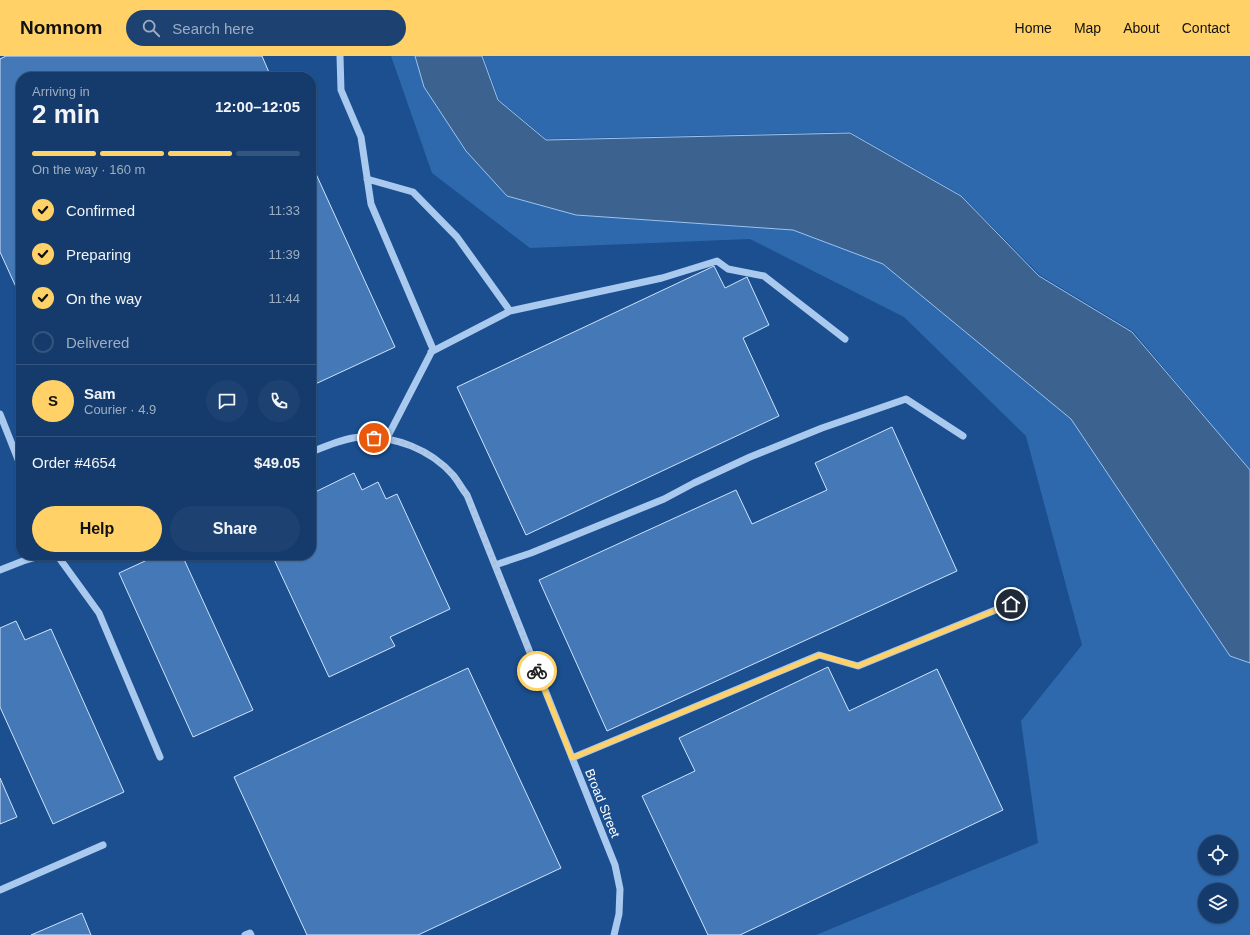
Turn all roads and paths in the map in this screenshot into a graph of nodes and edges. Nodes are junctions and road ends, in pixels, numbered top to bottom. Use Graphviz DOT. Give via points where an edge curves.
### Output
graph roads {
  1 [pos="340,56"];
  2 [pos="367,179"];
  3 [pos="510,311"];
  4 [pos="845,339"];
  5 [pos="431,352"];
  6 [pos="0,414"];
  7 [pos="962,436"];
  8 [pos="387,438"];
  9 [pos="316,450"];
  10 [pos="16,454"];
  11 [pos="26,560"];
  12 [pos="61,560"];
  13 [pos="495,565"];
  14 [pos="0,570"];
  15 [pos="1025,598"];
  16 [pos="160,757"];
  17 [pos="572,758"];
  18 [pos="103,845"];
  19 [pos="0,890"];
  20 [pos="245,935"];
  21 [pos="251,935"];
  22 [pos="614,935"];
  1 -- 2 [label="street" via="340,90 361,137"];
  2 -- 3 [label="street" via="413,192 457,237"];
  2 -- 5 [label="street" via="370,204 433,349"];
  3 -- 4 [label="street" via="662,278 717,260 728,269 764,276"];
  3 -- 5 [label="street"];
  5 -- 8 [label="street"];
  6 -- 10 [label="street"];
  7 -- 13 [label="street" via="906,398 750,457 664,499"];
  8 -- 9 [label="street, Broad Street" via="360,437 336,442"];
  8 -- 13 [label="street, Broad Street" via="409,444 433,457 453,475 467,495"];
  11 -- 14 [label="street"];
  12 -- 16 [label="street" via="99,613"];
  13 -- 17 [label="street, Broad Street"];
  15 -- 17 [label="street" via="858,666 820,655"];
  17 -- 22 [label="street, Broad Street" via="615,865 620,889 619,914"];
  18 -- 19 [label="street"];
  20 -- 21 [label="street"];
}
